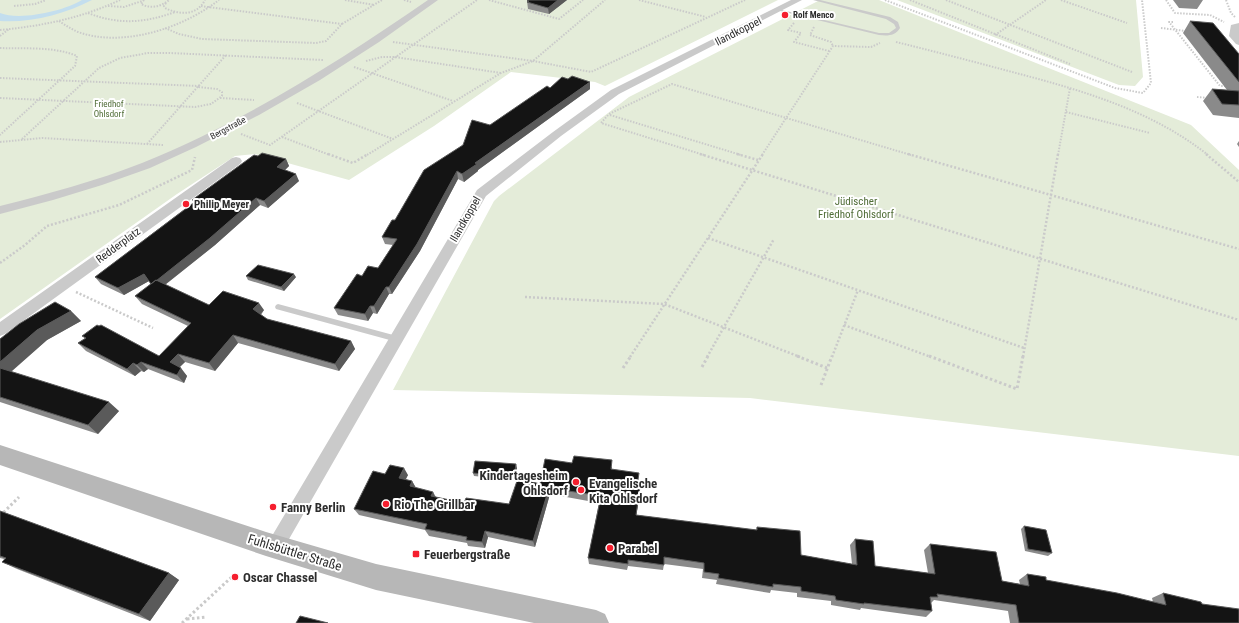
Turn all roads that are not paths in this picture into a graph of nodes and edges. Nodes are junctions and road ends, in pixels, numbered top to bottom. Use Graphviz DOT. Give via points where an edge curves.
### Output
graph roads {
  1 [pos="434,0"];
  2 [pos="798,0"];
  3 [pos="815,0"];
  4 [pos="778,10"];
  5 [pos="1237,25"];
  6 [pos="1239,42"];
  7 [pos="236,161"];
  8 [pos="0,210"];
  9 [pos="278,307"];
  10 [pos="0,330"];
  11 [pos="397,339"];
  12 [pos="0,455"];
  13 [pos="275,547"];
  14 [pos="568,620"];
  15 [pos="596,623"];
  1 -- 8 [label="street, Bergstraße" via="341,62 193,148 72,191"];
  2 -- 4 [label="street, Ilandkoppel"];
  3 -- 4 [label="lane" via="888,18 898,25 897,30 881,36"];
  4 -- 11 [label="street, Ilandkoppel" via="615,92 487,187 476,200"];
  5 -- 6 [label="street" via="1234,36"];
  7 -- 10 [label="street, Redderplatz"];
  9 -- 11 [label="lane"];
  11 -- 13 [label="street, Ilandkoppel"];
  12 -- 13 [label="main road, Fuhlsbüttler Straße"];
  13 -- 14 [label="main road, Fuhlsbüttler Straße" via="376,577"];
  14 -- 15 [label="main road, Fuhlsbüttler Straße"];
}
